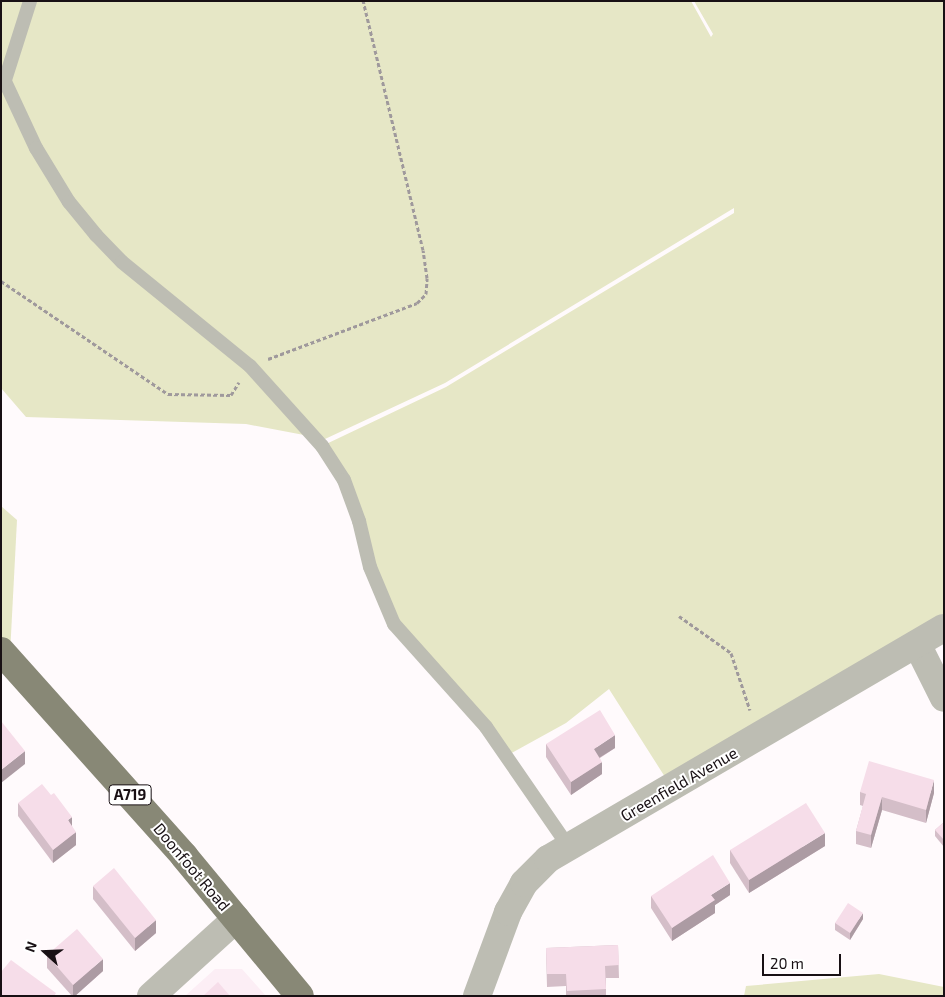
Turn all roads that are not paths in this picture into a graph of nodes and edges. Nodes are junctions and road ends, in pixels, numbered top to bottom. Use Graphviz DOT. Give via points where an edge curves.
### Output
graph roads {
  1 [pos="30,1"];
  2 [pos="3,77"];
  3 [pos="944,628"];
  4 [pos="917,644"];
  5 [pos="1,651"];
  6 [pos="944,698"];
  7 [pos="568,846"];
  8 [pos="236,918"];
  9 [pos="151,996"];
  10 [pos="300,996"];
  11 [pos="477,996"];
  1 -- 2 [label="lane"];
  2 -- 7 [label="lane" via="36,148 69,202 96,235 122,262 250,366 322,446 344,480 359,520 370,568 394,624 486,727"];
  3 -- 4 [label="street, Greenfield Avenue"];
  4 -- 6 [label="street"];
  4 -- 7 [label="street, Greenfield Avenue"];
  5 -- 8 [label="main road, Doonfoot Road / A719"];
  7 -- 11 [label="street, Greenfield Avenue" via="548,859 524,883 508,912"];
  8 -- 9 [label="street"];
  8 -- 10 [label="main road, Doonfoot Road / A719"];
}
